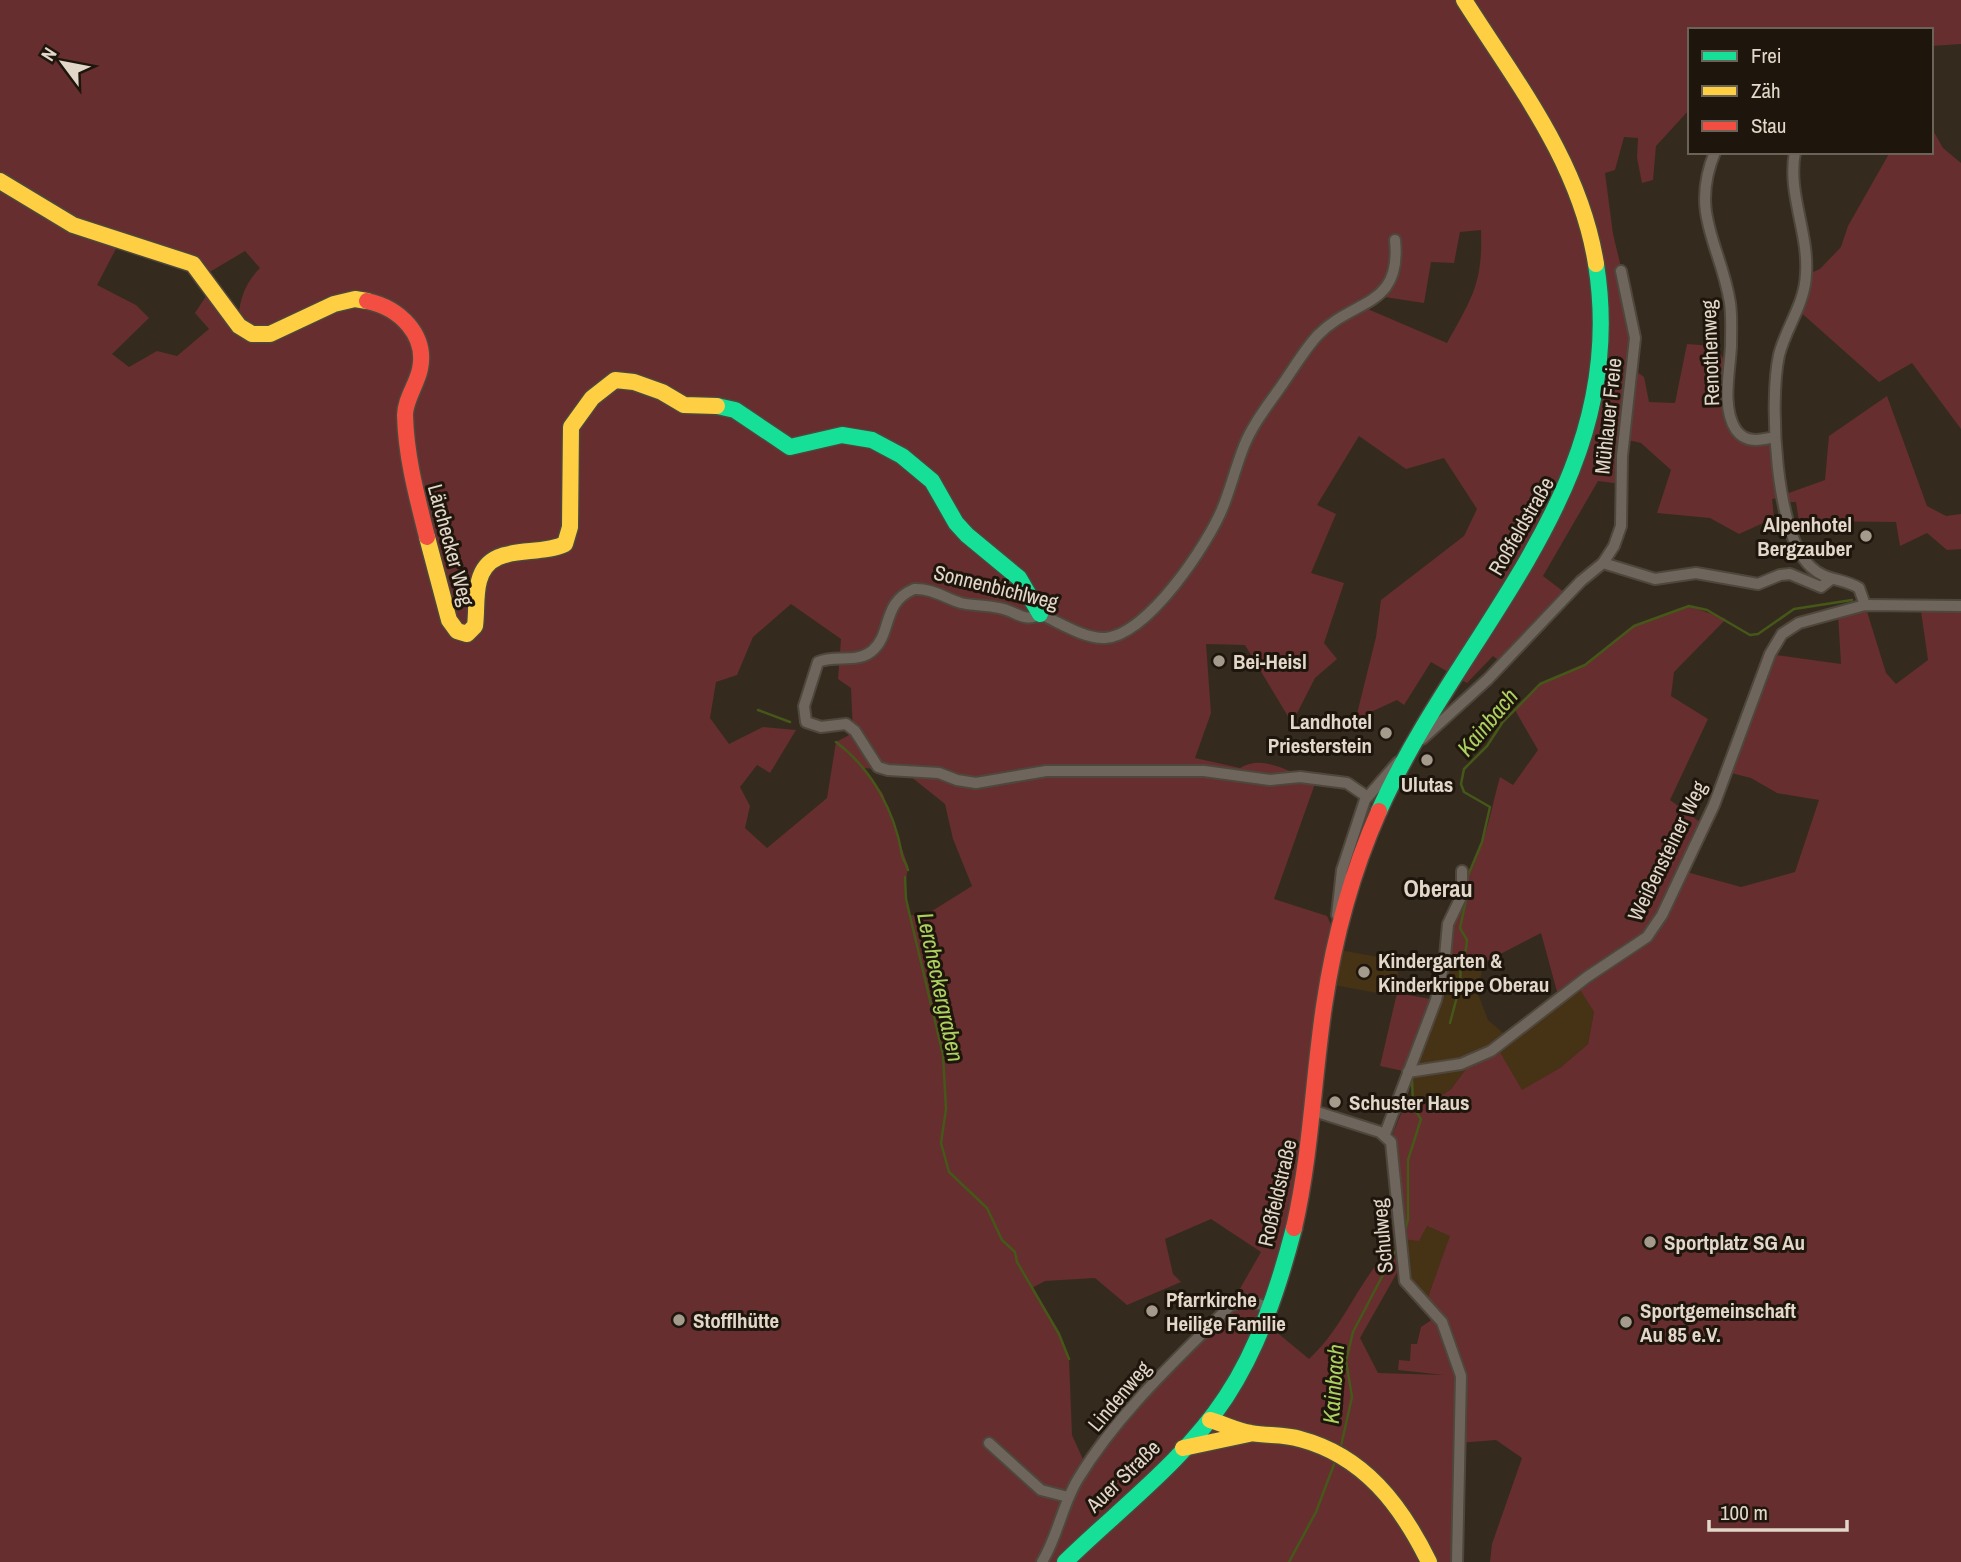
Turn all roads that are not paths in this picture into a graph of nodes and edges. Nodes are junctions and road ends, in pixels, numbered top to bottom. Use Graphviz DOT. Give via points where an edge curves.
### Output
graph roads {
  1 [pos="1464,0"];
  2 [pos="1714,154"];
  3 [pos="1796,154"];
  4 [pos="0,181"];
  5 [pos="1395,240"];
  6 [pos="1621,271"];
  7 [pos="1776,437"];
  8 [pos="1603,563"];
  9 [pos="1830,580"];
  10 [pos="1865,605"];
  11 [pos="1961,606"];
  12 [pos="1040,614"];
  13 [pos="1413,747"];
  14 [pos="1366,796"];
  15 [pos="1462,871"];
  16 [pos="1336,935"];
  17 [pos="1408,1072"];
  18 [pos="1314,1111"];
  19 [pos="1385,1134"];
  20 [pos="1268,1307"];
  21 [pos="1225,1399"];
  22 [pos="1210,1420"];
  23 [pos="1244,1431"];
  24 [pos="1223,1439"];
  25 [pos="989,1443"];
  26 [pos="1183,1448"];
  27 [pos="1068,1497"];
  28 [pos="1042,1562"];
  29 [pos="1065,1562"];
  30 [pos="1429,1562"];
  31 [pos="1457,1562"];
  1 -- 13 [label="main road, Roßfeldstraße" via="1574,183 1594,253 1601,345 1586,437 1558,509"];
  2 -- 7 [label="street, Renothenweg" via="1705,214 1730,303 1732,422 1744,437 1757,441"];
  3 -- 7 [label="street" via="1794,183 1806,239 1807,275 1780,354"];
  4 -- 12 [label="main road, Lärchecker Weg" via="73,225 193,264 240,326 252,334 270,334 355,299 376,303 407,322 419,337 421,349 420,369 405,412 414,488 449,620 461,633 467,634 475,626 478,583 488,563 511,552 555,550 565,544 570,527 571,427 601,390 624,379 684,405 710,404 735,411 790,447 842,435 889,448 932,481 956,523 1019,578"];
  5 -- 12 [label="street, Sonnenbichlweg" via="1391,284 1319,334 1258,419 1203,544 1152,609 1108,638 1095,638"];
  6 -- 8 [label="street, Mühlauer Freie" via="1634,321 1634,361 1623,447 1620,526"];
  7 -- 9 [label="street" via="1794,544 1812,569"];
  8 -- 9 [label="street" via="1655,579 1696,573 1758,584 1790,574 1821,587"];
  8 -- 13 [label="street, Mühlauer Freie"];
  9 -- 10 [label="street" via="1859,587"];
  10 -- 11 [label="street, Weißensteiner Weg"];
  10 -- 17 [label="street, Weißensteiner Weg" via="1799,623 1776,643 1714,805 1647,937 1491,1051 1461,1064"];
  12 -- 14 [label="street, Sonnenbichlweg" via="1023,618 998,607 914,589 890,610 878,645 869,653 818,662 803,718 814,726 846,724 855,730 877,767 939,773 967,782 1046,771 1204,771 1347,783"];
  13 -- 14 [label="street, Roßfeldstraße"];
  13 -- 16 [label="main road, Roßfeldstraße" via="1365,842"];
  14 -- 16 [label="street, Roßfeldstraße" via="1342,870"];
  15 -- 17 [label="street" via="1462,895 1448,924 1436,1000"];
  16 -- 18 [label="main road, Roßfeldstraße"];
  17 -- 19 [label="street"];
  18 -- 19 [label="street"];
  18 -- 20 [label="main road, Roßfeldstraße" via="1292,1229"];
  19 -- 31 [label="street, Schulweg" via="1395,1161 1405,1280 1442,1322 1461,1376"];
  20 -- 21 [label="main road, Roßfeldstraße"];
  20 -- 27 [label="street, Lindenweg" via="1245,1300 1230,1306 1144,1391"];
  21 -- 22 [label="main road, Roßfeldstraße"];
  21 -- 23 [label="main road"];
  22 -- 23 [label="main road"];
  22 -- 24 [label="main road"];
  22 -- 26 [label="main road, Auer Straße"];
  23 -- 24 [label="main road"];
  23 -- 30 [label="main road" via="1326,1447 1354,1461 1396,1502"];
  24 -- 26 [label="main road"];
  25 -- 27 [label="street" via="1041,1490"];
  26 -- 29 [label="main road, Auer Straße"];
  27 -- 28 [label="street, Lindenweg"];
}
